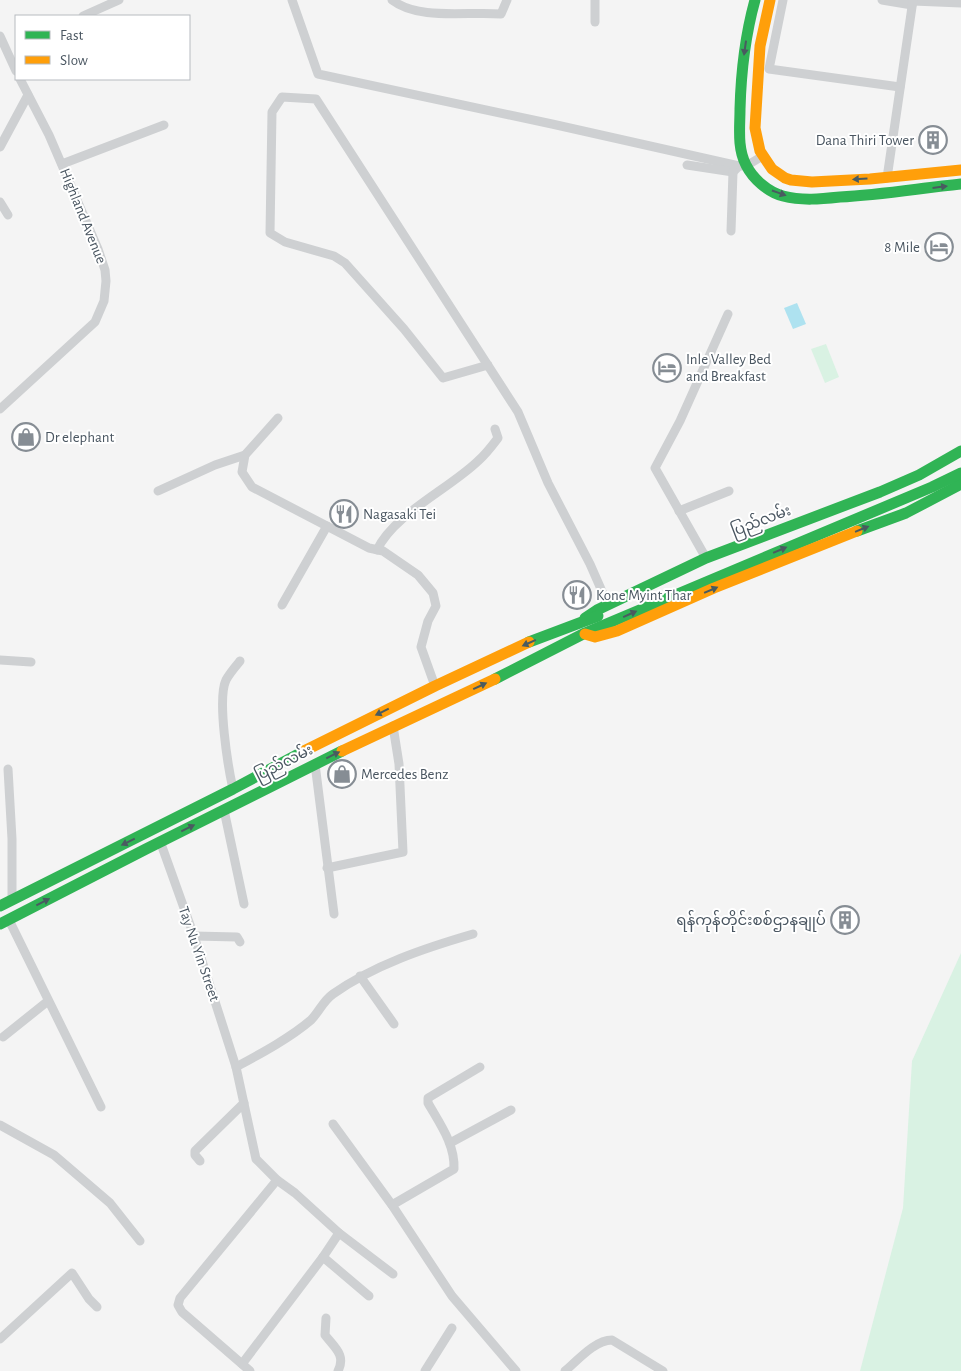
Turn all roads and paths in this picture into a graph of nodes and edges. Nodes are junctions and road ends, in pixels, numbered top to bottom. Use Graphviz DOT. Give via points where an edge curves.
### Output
graph roads {
  1 [pos="119,0"];
  2 [pos="292,0"];
  3 [pos="392,0"];
  4 [pos="507,0"];
  5 [pos="595,0"];
  6 [pos="755,0"];
  7 [pos="770,0"];
  8 [pos="783,0"];
  9 [pos="882,0"];
  10 [pos="913,2"];
  11 [pos="961,3"];
  12 [pos="85,15"];
  13 [pos="595,22"];
  14 [pos="0,36"];
  15 [pos="2,51"];
  16 [pos="15,70"];
  17 [pos="20,80"];
  18 [pos="900,87"];
  19 [pos="28,95"];
  20 [pos="164,125"];
  21 [pos="0,146"];
  22 [pos="761,156"];
  23 [pos="62,164"];
  24 [pos="687,165"];
  25 [pos="740,168"];
  26 [pos="961,170"];
  27 [pos="888,178"];
  28 [pos="961,184"];
  29 [pos="0,202"];
  30 [pos="8,215"];
  31 [pos="731,231"];
  32 [pos="728,314"];
  33 [pos="488,364"];
  34 [pos="0,410"];
  35 [pos="278,418"];
  36 [pos="495,429"];
  37 [pos="961,451"];
  38 [pos="245,455"];
  39 [pos="961,464"];
  40 [pos="961,473"];
  41 [pos="961,484"];
  42 [pos="158,491"];
  43 [pos="729,491"];
  44 [pos="679,511"];
  45 [pos="327,526"];
  46 [pos="377,550"];
  47 [pos="706,558"];
  48 [pos="282,605"];
  49 [pos="608,605"];
  50 [pos="582,629"];
  51 [pos="0,660"];
  52 [pos="240,661"];
  53 [pos="32,662"];
  54 [pos="435,686"];
  55 [pos="393,726"];
  56 [pos="315,764"];
  57 [pos="8,769"];
  58 [pos="233,789"];
  59 [pos="224,810"];
  60 [pos="160,841"];
  61 [pos="327,868"];
  62 [pos="12,899"];
  63 [pos="244,904"];
  64 [pos="0,906"];
  65 [pos="334,914"];
  66 [pos="4,922"];
  67 [pos="473,934"];
  68 [pos="194,936"];
  69 [pos="240,942"];
  70 [pos="360,976"];
  71 [pos="48,1001"];
  72 [pos="394,1024"];
  73 [pos="2,1037"];
  74 [pos="236,1067"];
  75 [pos="480,1067"];
  76 [pos="244,1102"];
  77 [pos="101,1106"];
  78 [pos="511,1110"];
  79 [pos="333,1124"];
  80 [pos="0,1125"];
  81 [pos="450,1144"];
  82 [pos="200,1161"];
  83 [pos="277,1180"];
  84 [pos="392,1205"];
  85 [pos="339,1233"];
  86 [pos="140,1241"];
  87 [pos="324,1257"];
  88 [pos="393,1274"];
  89 [pos="369,1296"];
  90 [pos="97,1307"];
  91 [pos="326,1318"];
  92 [pos="452,1328"];
  93 [pos="0,1339"];
  94 [pos="242,1364"];
  95 [pos="250,1371"];
  96 [pos="338,1371"];
  97 [pos="425,1371"];
  98 [pos="516,1371"];
  99 [pos="565,1371"];
  100 [pos="663,1371"];
  1 -- 12 [label="street"];
  2 -- 25 [label="street" via="318,74"];
  3 -- 4 [label="street" via="400,6 422,12 501,14"];
  5 -- 13 [label="street"];
  6 -- 25 [label="main road, one-way" via="748,21 741,77"];
  7 -- 22 [label="main road" via="760,46 755,128"];
  8 -- 18 [label="street" via="769,69"];
  9 -- 10 [label="street"];
  10 -- 11 [label="street"];
  10 -- 18 [label="street"];
  14 -- 15 [label="street"];
  15 -- 16 [label="street"];
  17 -- 19 [label="street, Highland Avenue"];
  18 -- 27 [label="street"];
  19 -- 21 [label="street"];
  19 -- 23 [label="street, Highland Avenue"];
  20 -- 23 [label="street"];
  22 -- 25 [label="street"];
  27 -- 22 [label="main road, one-way" via="799,181 786,178 772,169"];
  23 -- 34 [label="street, Highland Avenue" via="105,270 104,301 95,322"];
  24 -- 25 [label="street"];
  25 -- 28 [label="main road, one-way" via="773,192 809,199 884,195"];
  25 -- 31 [label="street"];
  26 -- 27 [label="main road"];
  29 -- 30 [label="street"];
  32 -- 44 [label="street" via="655,468"];
  33 -- 33 [label="street" via="443,378 404,328 345,263 270,233 272,112 282,97 316,99"];
  33 -- 49 [label="street" via="518,412 548,483"];
  35 -- 38 [label="street"];
  36 -- 46 [label="street" via="498,438 478,461 401,520 383,538"];
  37 -- 47 [label="main road, ပြည်လမ်း" via="880,492"];
  38 -- 42 [label="street"];
  38 -- 45 [label="street" via="242,472 252,486"];
  39 -- 50 [label="main road, ပြည်လမ်း" via="676,582"];
  50 -- 40 [label="main road, ပြည်လမ်း, one-way"];
  50 -- 41 [label="main road, ပြည်လမ်း, one-way" via="596,636 616,631 906,513"];
  43 -- 44 [label="street"];
  44 -- 47 [label="street"];
  45 -- 46 [label="street"];
  45 -- 48 [label="street"];
  46 -- 54 [label="street" via="418,575 433,593 436,606 421,647"];
  47 -- 49 [label="main road, ပြည်လမ်း"];
  49 -- 50 [label="main road, ပြည်လမ်း" via="593,612"];
  50 -- 54 [label="main road, ပြည်လမ်း, one-way" via="535,640"];
  55 -- 50 [label="main road, ပြည်လမ်း, one-way" via="542,657"];
  51 -- 53 [label="street"];
  52 -- 58 [label="street" via="225,681 222,706"];
  54 -- 58 [label="main road, ပြည်လမ်း, one-way"];
  56 -- 55 [label="main road, ပြည်လမ်း, one-way"];
  55 -- 61 [label="street" via="399,764 403,852"];
  56 -- 59 [label="main road, ပြည်လမ်း"];
  56 -- 61 [label="street"];
  57 -- 62 [label="street"];
  58 -- 62 [label="main road, ပြည်လမ်း, one-way"];
  60 -- 59 [label="main road, ပြည်လမ်း, one-way"];
  59 -- 63 [label="street"];
  66 -- 60 [label="main road, ပြည်လမ်း, one-way"];
  60 -- 68 [label="street, Tay Nu Yin Street"];
  61 -- 65 [label="street"];
  62 -- 64 [label="main road, ပြည်လမ်း"];
  66 -- 71 [label="street"];
  67 -- 70 [label="street" via="444,942"];
  68 -- 69 [label="street" via="236,937"];
  68 -- 74 [label="street, Tay Nu Yin Street"];
  70 -- 72 [label="street"];
  70 -- 74 [label="street" via="331,995 312,1019"];
  71 -- 73 [label="street"];
  71 -- 77 [label="street"];
  74 -- 76 [label="street, Tay Nu Yin Street"];
  75 -- 81 [label="street" via="428,1098"];
  76 -- 82 [label="street" via="195,1151"];
  76 -- 83 [label="street, Tay Nu Yin Street" via="256,1159"];
  78 -- 81 [label="street"];
  79 -- 84 [label="street"];
  80 -- 86 [label="street" via="54,1155 110,1203"];
  81 -- 84 [label="street" via="454,1169"];
  83 -- 85 [label="street, Tay Nu Yin Street" via="295,1192"];
  83 -- 94 [label="street" via="180,1298 178,1305"];
  84 -- 98 [label="street" via="452,1296"];
  85 -- 87 [label="street"];
  85 -- 88 [label="street, Tay Nu Yin Street"];
  87 -- 89 [label="street"];
  87 -- 94 [label="street"];
  90 -- 93 [label="street" via="72,1273"];
  91 -- 96 [label="street" via="325,1335 342,1356"];
  92 -- 97 [label="street"];
  94 -- 95 [label="street"];
  99 -- 100 [label="street" via="606,1340 612,1340"];
}
